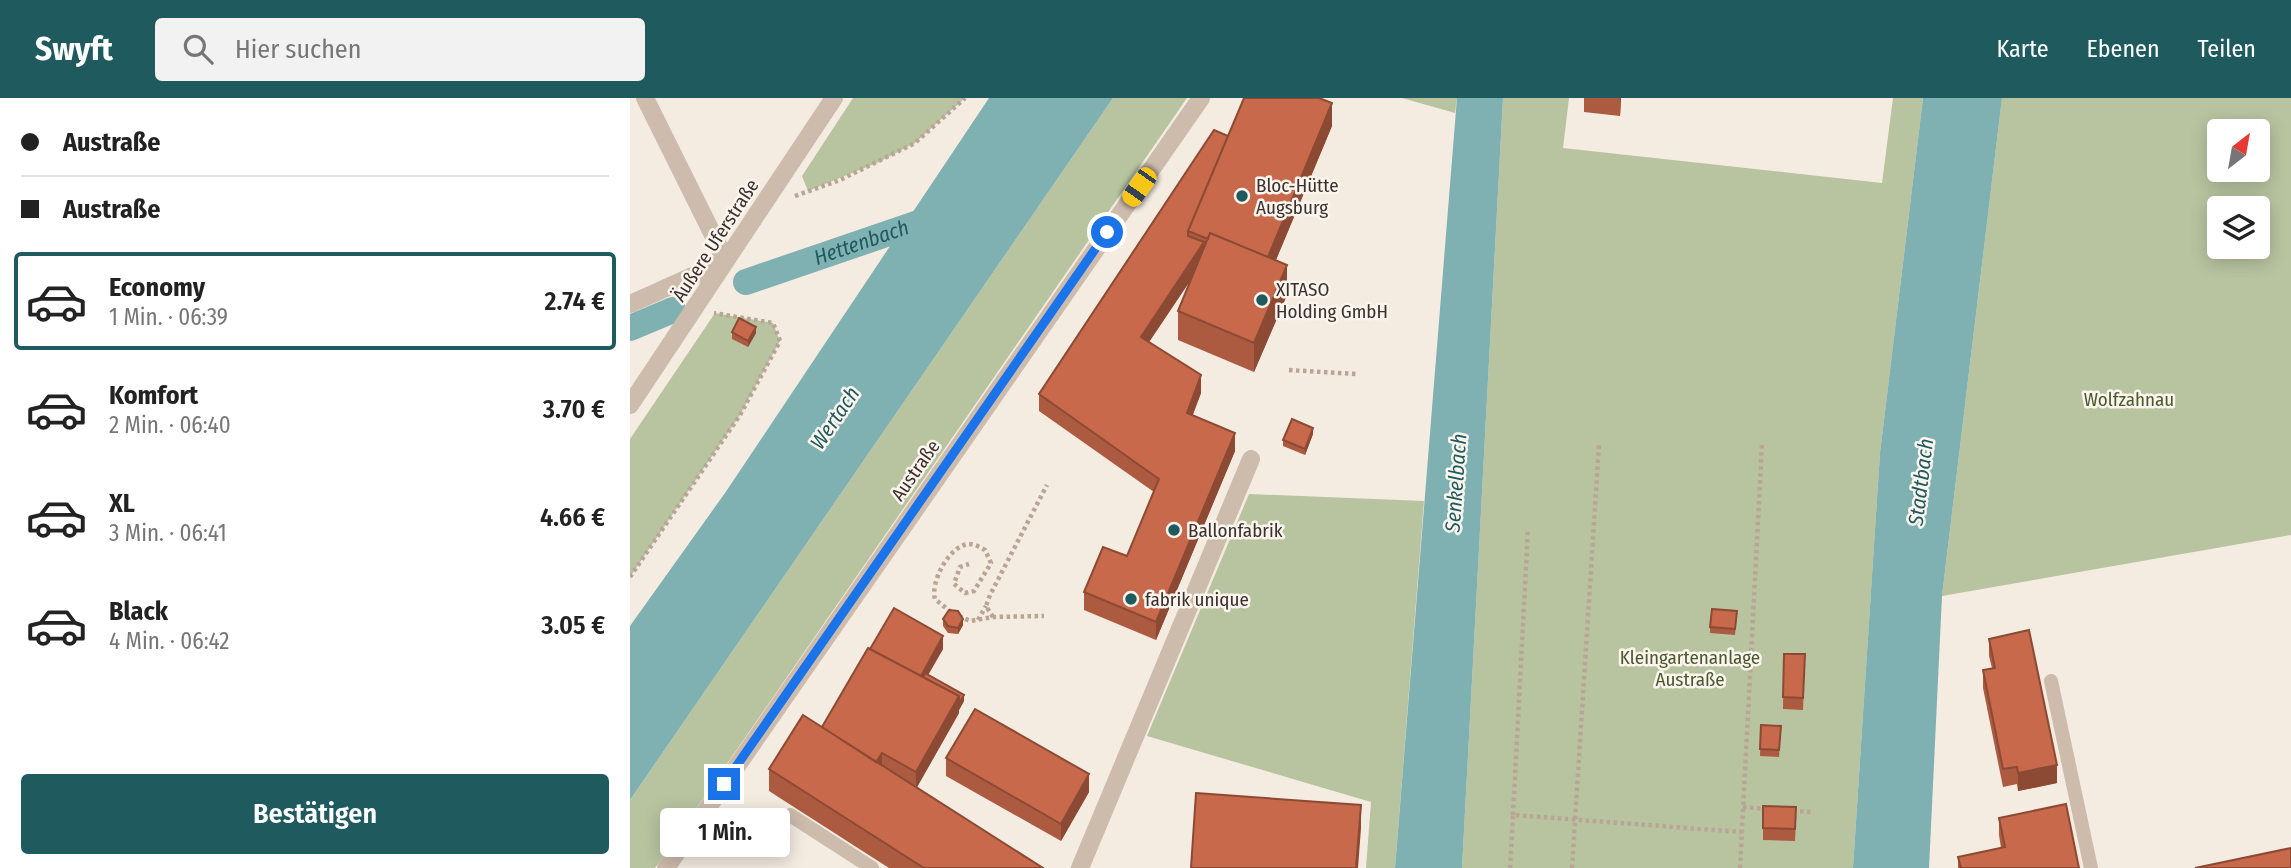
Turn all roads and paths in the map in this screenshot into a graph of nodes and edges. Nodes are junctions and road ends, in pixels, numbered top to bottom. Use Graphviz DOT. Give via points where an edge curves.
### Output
graph roads {
  1 [pos="645,98"];
  2 [pos="834,98"];
  3 [pos="965,98"];
  4 [pos="1201,98"];
  5 [pos="762,206"];
  6 [pos="726,261"];
  7 [pos="630,304"];
  8 [pos="694,311"];
  9 [pos="1289,370"];
  10 [pos="1356,374"];
  11 [pos="630,405"];
  12 [pos="1600,444"];
  13 [pos="1762,444"];
  14 [pos="1251,459"];
  15 [pos="1047,485"];
  16 [pos="1528,529"];
  17 [pos="969,564"];
  18 [pos="630,577"];
  19 [pos="986,606"];
  20 [pos="1044,616"];
  21 [pos="993,617"];
  22 [pos="978,620"];
  23 [pos="2051,681"];
  24 [pos="1743,807"];
  25 [pos="1770,809"];
  26 [pos="1784,810"];
  27 [pos="1811,812"];
  28 [pos="790,815"];
  29 [pos="1513,815"];
  30 [pos="1575,821"];
  31 [pos="1742,832"];
  32 [pos="666,868"];
  33 [pos="872,868"];
  34 [pos="1080,868"];
  35 [pos="1510,868"];
  36 [pos="1572,868"];
  37 [pos="1740,868"];
  38 [pos="2091,868"];
  1 -- 6 [label="street"];
  2 -- 5 [label="street, Äußere Uferstraße"];
  3 -- 5 [label="path" via="915,144 840,180"];
  4 -- 32 [label="street, Austraße"];
  5 -- 6 [label="street, Äußere Uferstraße"];
  6 -- 7 [label="street"];
  6 -- 8 [label="street, Äußere Uferstraße"];
  8 -- 11 [label="street, Äußere Uferstraße"];
  8 -- 18 [label="path" via="773,323 780,341 740,415"];
  9 -- 10 [label="path"];
  12 -- 30 [label="path"];
  13 -- 24 [label="path"];
  14 -- 34 [label="street"];
  15 -- 19 [label="path"];
  16 -- 29 [label="path"];
  17 -- 22 [label="path" via="960,567 954,584 965,593 974,591 990,563 985,550 970,544 960,546 949,559 933,593 946,609 970,621"];
  19 -- 21 [label="path"];
  19 -- 22 [label="path"];
  20 -- 21 [label="path"];
  21 -- 22 [label="path"];
  23 -- 38 [label="lane"];
  24 -- 25 [label="path"];
  24 -- 31 [label="path"];
  26 -- 27 [label="path"];
  28 -- 33 [label="lane"];
  29 -- 30 [label="path"];
  29 -- 35 [label="path"];
  30 -- 31 [label="path"];
  30 -- 36 [label="path"];
  31 -- 37 [label="path"];
}
